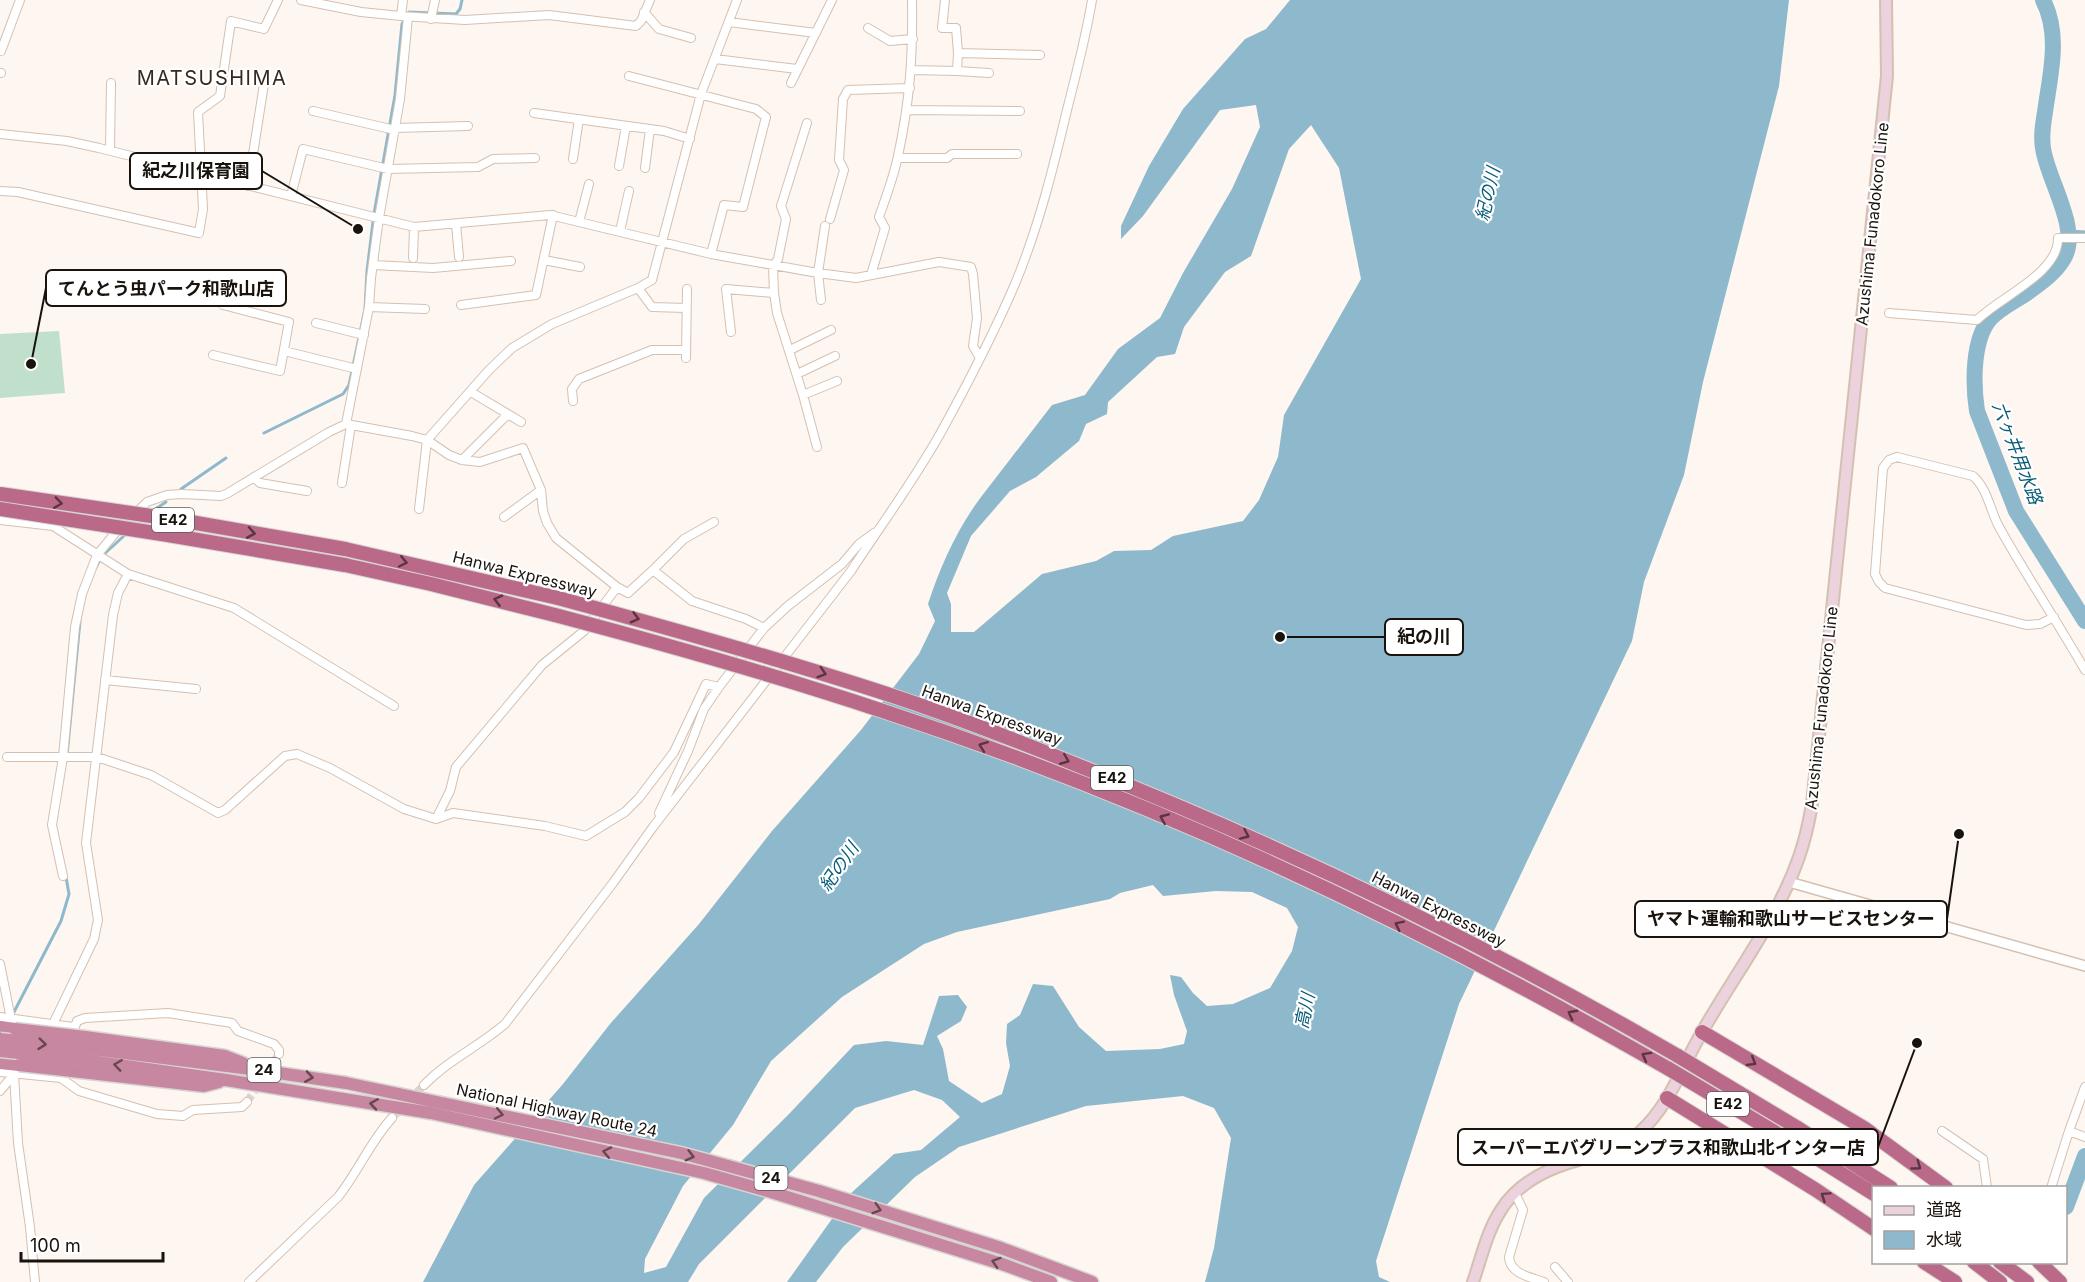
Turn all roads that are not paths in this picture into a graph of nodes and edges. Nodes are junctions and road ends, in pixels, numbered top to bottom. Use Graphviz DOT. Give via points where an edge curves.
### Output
graph roads {
  1 [pos="20,0"];
  2 [pos="278,0"];
  3 [pos="301,0"];
  4 [pos="403,0"];
  5 [pos="435,0"];
  6 [pos="650,0"];
  7 [pos="737,0"];
  8 [pos="832,0"];
  9 [pos="912,0"];
  10 [pos="945,0"];
  11 [pos="1092,0"];
  12 [pos="1886,0"];
  13 [pos="644,12"];
  14 [pos="432,15"];
  15 [pos="405,16"];
  16 [pos="729,22"];
  17 [pos="868,28"];
  18 [pos="816,33"];
  19 [pos="691,38"];
  20 [pos="913,39"];
  21 [pos="1,51"];
  22 [pos="958,53"];
  23 [pos="1040,55"];
  24 [pos="715,60"];
  25 [pos="798,69"];
  26 [pos="912,70"];
  27 [pos="957,72"];
  28 [pos="988,73"];
  29 [pos="629,76"];
  30 [pos="111,83"];
  31 [pos="790,83"];
  32 [pos="264,84"];
  33 [pos="910,88"];
  34 [pos="701,94"];
  35 [pos="907,110"];
  36 [pos="313,111"];
  37 [pos="1020,111"];
  38 [pos="534,113"];
  39 [pos="579,119"];
  40 [pos="807,123"];
  41 [pos="468,126"];
  42 [pos="626,126"];
  43 [pos="392,129"];
  44 [pos="650,129"];
  45 [pos="0,134"];
  46 [pos="690,139"];
  47 [pos="110,150"];
  48 [pos="1017,154"];
  49 [pos="535,158"];
  50 [pos="898,158"];
  51 [pos="573,159"];
  52 [pos="619,166"];
  53 [pos="385,168"];
  54 [pos="645,168"];
  55 [pos="200,174"];
  56 [pos="589,184"];
  57 [pos="248,186"];
  58 [pos="0,190"];
  59 [pos="629,191"];
  60 [pos="291,196"];
  61 [pos="554,215"];
  62 [pos="379,218"];
  63 [pos="579,222"];
  64 [pos="456,224"];
  65 [pos="414,227"];
  66 [pos="620,231"];
  67 [pos="2081,237"];
  68 [pos="663,241"];
  69 [pos="711,254"];
  70 [pos="413,258"];
  71 [pos="459,258"];
  72 [pos="544,260"];
  73 [pos="511,261"];
  74 [pos="373,265"];
  75 [pos="580,267"];
  76 [pos="773,267"];
  77 [pos="818,273"];
  78 [pos="871,275"];
  79 [pos="638,288"];
  80 [pos="687,289"];
  81 [pos="774,292"];
  82 [pos="821,300"];
  83 [pos="223,305"];
  84 [pos="461,305"];
  85 [pos="369,307"];
  86 [pos="686,308"];
  87 [pos="425,309"];
  88 [pos="1889,313"];
  89 [pos="316,323"];
  90 [pos="831,330"];
  91 [pos="731,332"];
  92 [pos="361,334"];
  93 [pos="790,350"];
  94 [pos="284,351"];
  95 [pos="213,355"];
  96 [pos="835,357"];
  97 [pos="980,358"];
  98 [pos="354,369"];
  99 [pos="797,374"];
  100 [pos="837,381"];
  101 [pos="471,392"];
  102 [pos="803,395"];
  103 [pos="573,401"];
  104 [pos="507,415"];
  105 [pos="521,422"];
  106 [pos="348,424"];
  107 [pos="427,440"];
  108 [pos="816,447"];
  109 [pos="462,460"];
  110 [pos="254,477"];
  111 [pos="342,483"];
  112 [pos="542,490"];
  113 [pos="307,491"];
  114 [pos="0,494"];
  115 [pos="0,509"];
  116 [pos="419,509"];
  117 [pos="504,517"];
  118 [pos="0,520"];
  119 [pos="714,522"];
  120 [pos="877,530"];
  121 [pos="100,557"];
  122 [pos="653,570"];
  123 [pos="128,574"];
  124 [pos="617,587"];
  125 [pos="2054,617"];
  126 [pos="764,628"];
  127 [pos="2085,670"];
  128 [pos="105,680"];
  129 [pos="718,687"];
  130 [pos="195,689"];
  131 [pos="394,706"];
  132 [pos="7,757"];
  133 [pos="65,757"];
  134 [pos="97,757"];
  135 [pos="436,819"];
  136 [pos="653,827"];
  137 [pos="63,876"];
  138 [pos="1789,882"];
  139 [pos="0,964"];
  140 [pos="2085,966"];
  141 [pos="0,1017"];
  142 [pos="13,1024"];
  143 [pos="53,1024"];
  144 [pos="0,1027"];
  145 [pos="73,1027"];
  146 [pos="1702,1032"];
  147 [pos="0,1039"];
  148 [pos="0,1051"];
  149 [pos="83,1054"];
  150 [pos="279,1054"];
  151 [pos="0,1063"];
  152 [pos="16,1070"];
  153 [pos="0,1072"];
  154 [pos="61,1078"];
  155 [pos="424,1085"];
  156 [pos="2085,1087"];
  157 [pos="0,1091"];
  158 [pos="1667,1098"];
  159 [pos="247,1102"];
  160 [pos="392,1118"];
  161 [pos="1942,1131"];
  162 [pos="2069,1131"];
  163 [pos="2085,1137"];
  164 [pos="1888,1186"];
  165 [pos="1943,1186"];
  166 [pos="1987,1186"];
  167 [pos="2052,1186"];
  168 [pos="1515,1193"];
  169 [pos="1872,1193"];
  170 [pos="1872,1228"];
  171 [pos="1926,1264"];
  172 [pos="1975,1264"];
  173 [pos="2001,1264"];
  174 [pos="2040,1264"];
  175 [pos="1555,1267"];
  176 [pos="35,1282"];
  177 [pos="249,1282"];
  178 [pos="1051,1282"];
  179 [pos="1092,1282"];
  180 [pos="1473,1282"];
  181 [pos="1544,1282"];
  182 [pos="1568,1282"];
  183 [pos="1955,1282"];
  184 [pos="2000,1282"];
  185 [pos="2027,1282"];
  186 [pos="2060,1282"];
  1 -- 21 [label="street"];
  2 -- 55 [label="street" via="264,28 231,21 220,96 198,112"];
  3 -- 15 [label="street"];
  4 -- 15 [label="street"];
  5 -- 14 [label="street"];
  6 -- 13 [label="street"];
  7 -- 16 [label="street"];
  8 -- 18 [label="street"];
  9 -- 20 [label="street"];
  10 -- 22 [label="street" via="942,28 956,28"];
  11 -- 97 [label="street" via="1050,183 1015,282"];
  12 -- 138 [label="main road, Azushima Funadokoro Line" via="1887,76 1812,804"];
  13 -- 14 [label="street" via="636,26 549,15 495,20"];
  13 -- 19 [label="street" via="659,29"];
  14 -- 15 [label="street"];
  15 -- 43 [label="street" via="400,99"];
  16 -- 18 [label="street"];
  16 -- 24 [label="street"];
  17 -- 20 [label="street" via="890,41"];
  18 -- 25 [label="street"];
  20 -- 26 [label="street"];
  22 -- 23 [label="street"];
  22 -- 27 [label="street"];
  24 -- 25 [label="street"];
  24 -- 34 [label="street"];
  25 -- 31 [label="street"];
  26 -- 27 [label="street"];
  26 -- 33 [label="street"];
  27 -- 28 [label="street"];
  29 -- 34 [label="street"];
  30 -- 47 [label="street"];
  32 -- 57 [label="street"];
  33 -- 35 [label="street"];
  33 -- 77 [label="street" via="848,90 843,99 839,160 844,170"];
  34 -- 46 [label="street"];
  34 -- 69 [label="street" via="756,109 766,117 743,207 724,205"];
  35 -- 37 [label="street"];
  35 -- 50 [label="street"];
  36 -- 43 [label="street"];
  38 -- 39 [label="street"];
  39 -- 42 [label="street"];
  39 -- 51 [label="street"];
  40 -- 76 [label="street" via="781,206 786,219"];
  41 -- 43 [label="street"];
  42 -- 44 [label="street"];
  42 -- 52 [label="street"];
  43 -- 53 [label="street"];
  44 -- 46 [label="street"];
  44 -- 54 [label="street"];
  45 -- 47 [label="street"];
  46 -- 68 [label="street"];
  47 -- 55 [label="street"];
  48 -- 50 [label="street"];
  49 -- 53 [label="street" via="493,159 478,167"];
  50 -- 78 [label="street" via="879,217 885,228"];
  53 -- 60 [label="street" via="303,149"];
  53 -- 62 [label="street"];
  55 -- 57 [label="street"];
  55 -- 58 [label="street" via="203,209 199,233"];
  56 -- 63 [label="street"];
  57 -- 60 [label="street"];
  59 -- 66 [label="street"];
  60 -- 62 [label="street"];
  61 -- 63 [label="street"];
  61 -- 64 [label="street"];
  61 -- 72 [label="street"];
  62 -- 65 [label="street"];
  62 -- 74 [label="street"];
  63 -- 66 [label="street"];
  64 -- 65 [label="street"];
  64 -- 71 [label="street"];
  65 -- 70 [label="street"];
  66 -- 68 [label="street"];
  67 -- 88 [label="street" via="2058,238 2055,255 2040,273 1977,320"];
  68 -- 69 [label="street"];
  68 -- 79 [label="street" via="652,280"];
  69 -- 76 [label="street"];
  72 -- 75 [label="street"];
  72 -- 84 [label="street" via="536,295"];
  73 -- 74 [label="street" via="433,268"];
  74 -- 85 [label="street"];
  76 -- 77 [label="street"];
  76 -- 81 [label="street"];
  77 -- 78 [label="street" via="856,278"];
  77 -- 82 [label="street"];
  78 -- 97 [label="street" via="939,262 971,267 977,318 973,346"];
  79 -- 86 [label="street" via="652,307"];
  79 -- 101 [label="street" via="552,324 512,348"];
  80 -- 86 [label="street"];
  81 -- 91 [label="street" via="726,289"];
  81 -- 93 [label="street"];
  83 -- 94 [label="street" via="289,322"];
  85 -- 87 [label="street"];
  85 -- 92 [label="street"];
  86 -- 103 [label="street" via="686,354 652,350 579,379 572,389"];
  89 -- 92 [label="street"];
  90 -- 93 [label="street"];
  92 -- 98 [label="street"];
  93 -- 99 [label="street"];
  94 -- 95 [label="street" via="280,371"];
  94 -- 98 [label="street"];
  96 -- 99 [label="street"];
  97 -- 120 [label="street" via="939,435"];
  98 -- 106 [label="street"];
  99 -- 102 [label="street"];
  100 -- 102 [label="street"];
  101 -- 104 [label="street"];
  101 -- 107 [label="street"];
  102 -- 108 [label="street"];
  104 -- 105 [label="street"];
  104 -- 109 [label="street"];
  106 -- 107 [label="street"];
  106 -- 110 [label="street"];
  106 -- 111 [label="street"];
  107 -- 109 [label="street"];
  107 -- 116 [label="street"];
  109 -- 112 [label="street" via="480,462 523,448"];
  110 -- 113 [label="street" via="260,483"];
  110 -- 121 [label="street" via="220,496 167,495 147,502 116,532"];
  112 -- 117 [label="street"];
  112 -- 124 [label="street" via="545,517 556,537"];
  114 -- 164 [label="highway, Hanwa Expressway / E42, one-way, bridge" via="345,549 558,598 765,655 1013,739 1238,831 1476,945 1678,1056"];
  169 -- 115 [label="highway, Hanwa Expressway / E42, one-way, bridge" via="1669,1069 1460,954 1338,895 1116,797 1003,753 758,671 431,584 345,565"];
  118 -- 121 [label="street" via="53,526"];
  119 -- 122 [label="street" via="684,539"];
  120 -- 126 [label="street"];
  120 -- 136 [label="street" via="851,572"];
  121 -- 123 [label="street"];
  121 -- 133 [label="street" via="82,594 75,627"];
  122 -- 124 [label="street" via="628,592"];
  122 -- 126 [label="street" via="692,602"];
  123 -- 128 [label="street" via="115,604"];
  123 -- 131 [label="street" via="234,608"];
  124 -- 135 [label="street" via="584,631 542,665 456,767 450,791"];
  125 -- 125 [label="street" via="2026,625 1885,588 1875,574 1883,468 1889,460 1908,460 1973,476 1980,482 1998,524"];
  125 -- 127 [label="street"];
  126 -- 129 [label="street"];
  128 -- 130 [label="street"];
  128 -- 134 [label="street"];
  129 -- 135 [label="street" via="706,684 674,752 639,798 625,812 586,836 453,813"];
  129 -- 136 [label="street" via="704,710"];
  132 -- 133 [label="street"];
  133 -- 134 [label="street"];
  133 -- 137 [label="street" via="52,825"];
  134 -- 135 [label="street" via="151,775 218,813 285,756 297,754 404,810"];
  134 -- 143 [label="street" via="86,843 99,920 94,939"];
  136 -- 155 [label="street" via="505,1024 447,1063"];
  138 -- 140 [label="street"];
  138 -- 146 [label="main road, Azushima Funadokoro Line" via="1751,954"];
  139 -- 142 [label="street"];
  141 -- 142 [label="street"];
  142 -- 143 [label="street"];
  142 -- 144 [label="highway"];
  142 -- 149 [label="highway, bridge"];
  143 -- 145 [label="street"];
  145 -- 150 [label="street" via="85,1018 168,1013 232,1023 238,1031 274,1044"];
  145 -- 154 [label="street"];
  146 -- 158 [label="main road, Azushima Funadokoro Line"];
  146 -- 165 [label="highway, one-way" via="1864,1128"];
  147 -- 149 [label="highway, National Highway Route 24 / 24, one-way, bridge"];
  148 -- 149 [label="highway, National Highway Route 24 / 24, bridge"];
  149 -- 152 [label="highway, bridge"];
  178 -- 149 [label="highway, National Highway Route 24 / 24, one-way" via="715,1176 431,1113"];
  149 -- 179 [label="highway, National Highway Route 24 / 24, one-way" via="258,1070 346,1083 681,1153 1001,1248"];
  151 -- 152 [label="highway"];
  152 -- 153 [label="street"];
  152 -- 154 [label="street"];
  152 -- 157 [label="street"];
  152 -- 176 [label="street" via="18,1143"];
  154 -- 159 [label="street" via="79,1091 157,1114 183,1116 193,1110 242,1107"];
  156 -- 162 [label="street"];
  158 -- 168 [label="main road, Azushima Funadokoro Line" via="1656,1117 1626,1145 1551,1168"];
  170 -- 158 [label="highway, one-way"];
  160 -- 177 [label="street" via="338,1197"];
  161 -- 166 [label="street" via="1983,1159"];
  162 -- 163 [label="street"];
  162 -- 167 [label="street"];
  168 -- 180 [label="main road, Azushima Funadokoro Line" via="1492,1228"];
  168 -- 181 [label="street" via="1523,1210 1510,1264 1513,1270"];
  171 -- 183 [label="highway"];
  172 -- 184 [label="highway"];
  173 -- 185 [label="highway"];
  174 -- 186 [label="highway"];
  175 -- 182 [label="street"];
}
